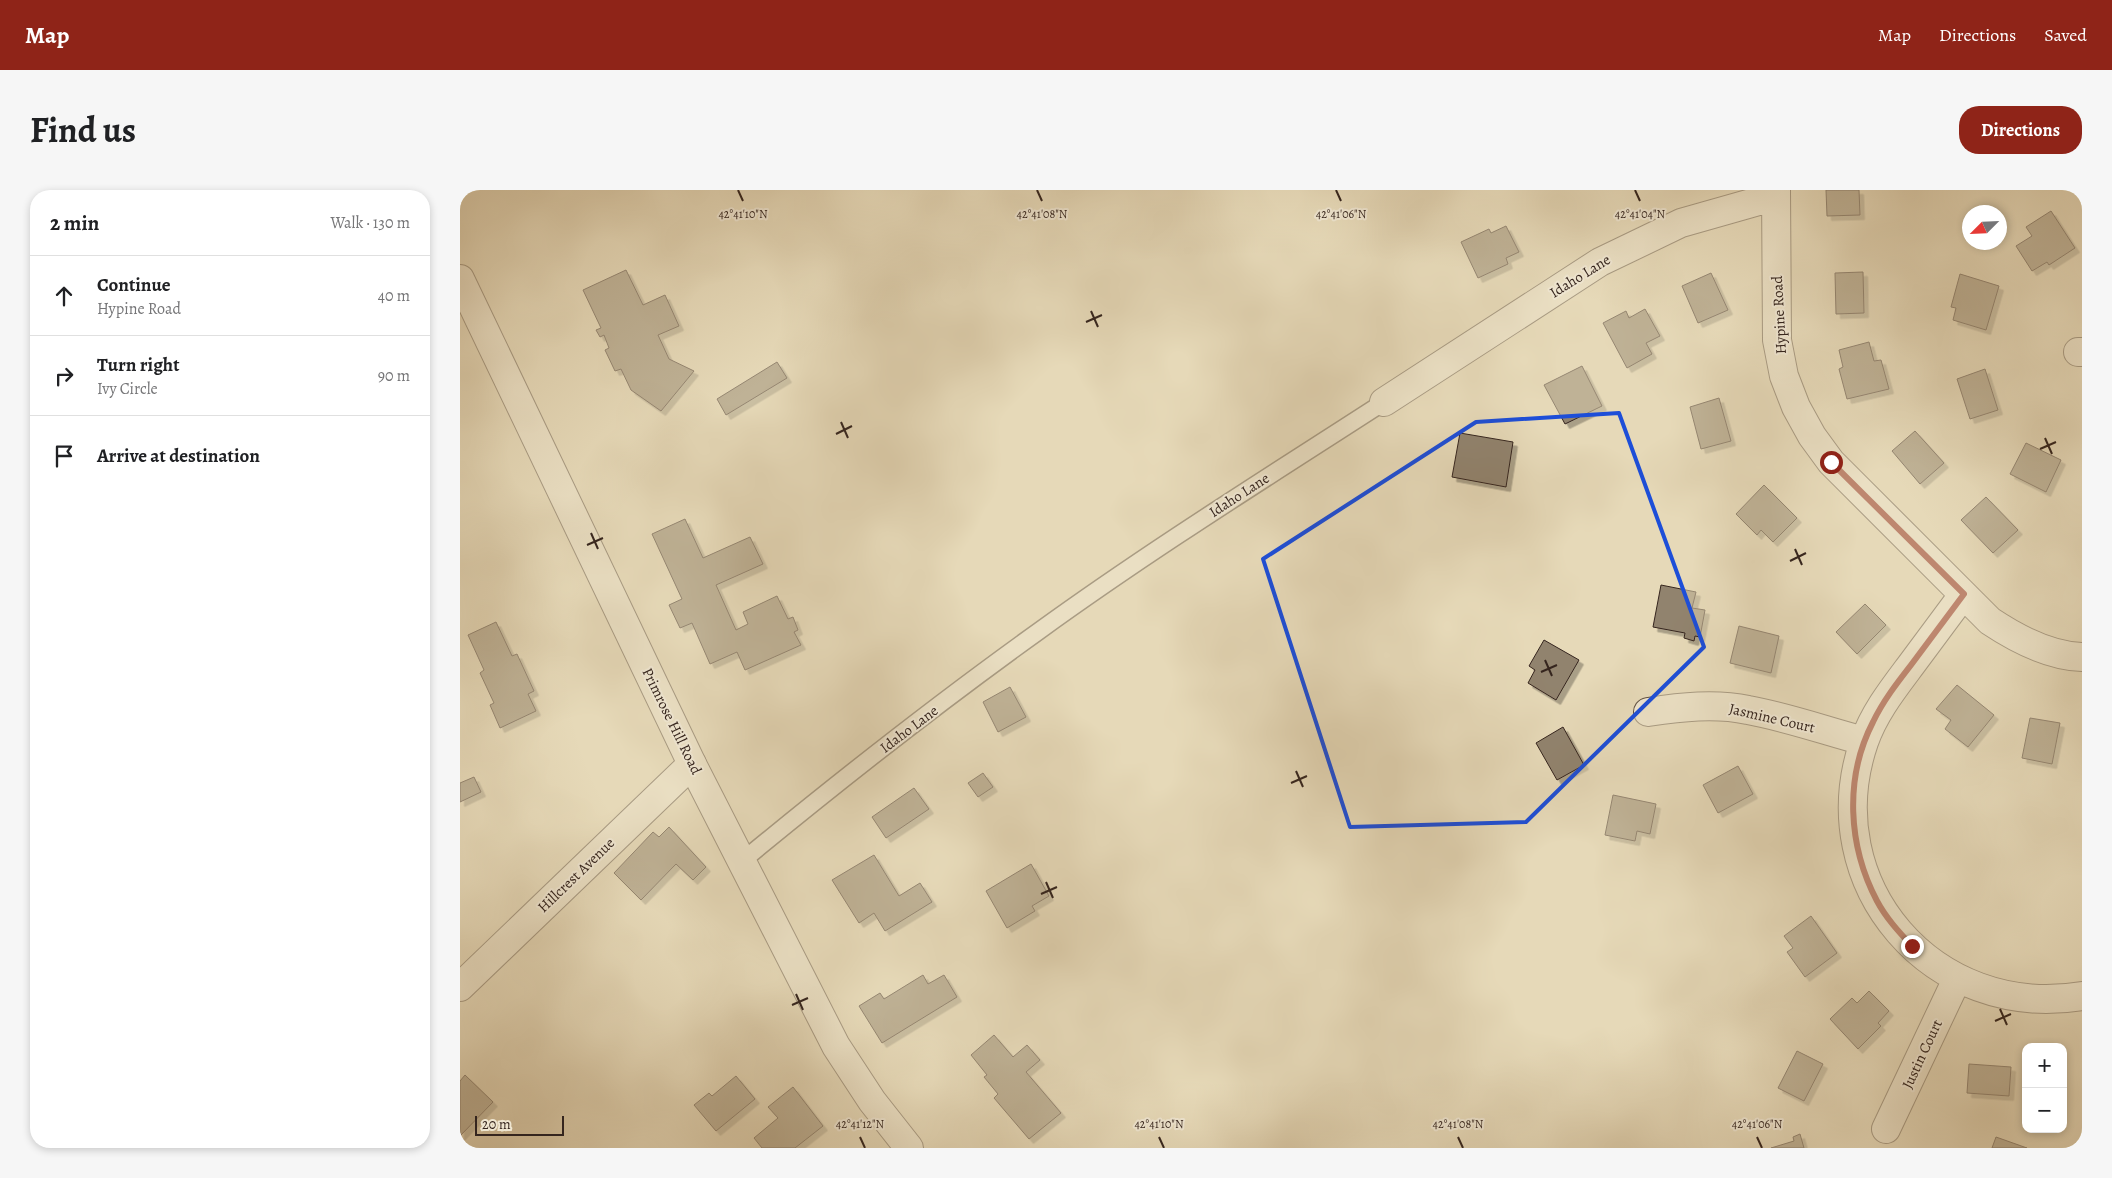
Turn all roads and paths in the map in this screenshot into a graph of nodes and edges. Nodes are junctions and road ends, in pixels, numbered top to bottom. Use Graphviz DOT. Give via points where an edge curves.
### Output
graph roads {
  1 [pos="1776,193"];
  2 [pos="460,280"];
  3 [pos="1384,402"];
  4 [pos="1964,594"];
  5 [pos="2082,657"];
  6 [pos="1648,712"];
  7 [pos="1864,741"];
  8 [pos="692,764"];
  9 [pos="741,862"];
  10 [pos="1957,979"];
  11 [pos="460,987"];
  12 [pos="2082,996"];
  13 [pos="1886,1129"];
  14 [pos="909,1148"];
  1 -- 3 [label="street, Idaho Lane" via="1681,223 1600,262"];
  1 -- 4 [label="street, Hypine Road" via="1777,340 1784,376 1796,407 1831,462"];
  2 -- 8 [label="street, Primrose Hill Road"];
  3 -- 9 [label="lane, Idaho Lane" via="1191,526 1039,631 833,786"];
  4 -- 5 [label="street, Hypine Road" via="1990,621 2015,639"];
  4 -- 7 [label="street" via="1883,704"];
  6 -- 7 [label="street, Jasmine Court" via="1719,706 1748,710"];
  7 -- 10 [label="street" via="1855,777 1853,823 1857,851 1866,878 1893,926 1933,964"];
  8 -- 9 [label="street, Primrose Hill Road"];
  8 -- 11 [label="street, Hillcrest Avenue"];
  9 -- 14 [label="street, Primrose Hill Road" via="836,1046 872,1102"];
  10 -- 12 [label="street" via="2010,997 2038,1000"];
  10 -- 13 [label="street, Justin Court"];
}
